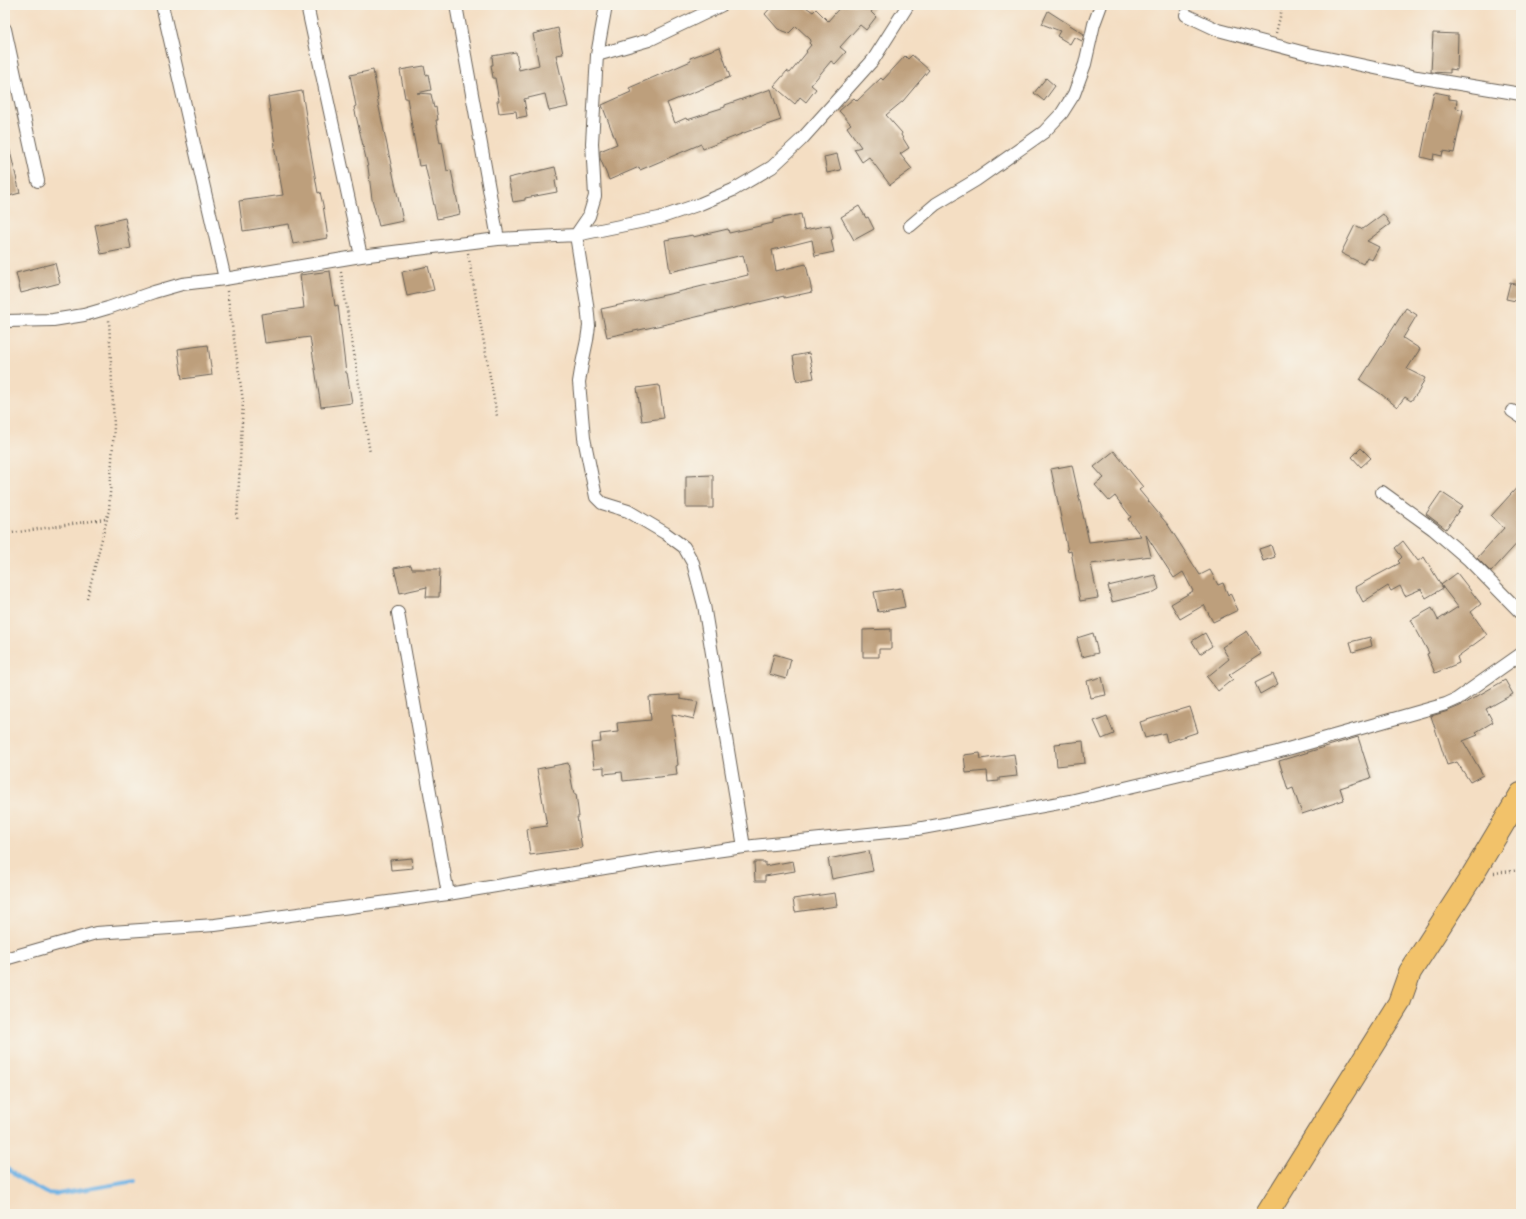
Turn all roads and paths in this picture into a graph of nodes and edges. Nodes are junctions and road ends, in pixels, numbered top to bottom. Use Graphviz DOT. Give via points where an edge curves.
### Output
graph roads {
  1 [pos="162,5"];
  2 [pos="307,5"];
  3 [pos="456,5"];
  4 [pos="606,5"];
  5 [pos="722,5"];
  6 [pos="908,5"];
  7 [pos="1101,5"];
  8 [pos="1283,5"];
  9 [pos="1186,15"];
  10 [pos="5,28"];
  11 [pos="1274,45"];
  12 [pos="597,55"];
  13 [pos="1521,94"];
  14 [pos="38,181"];
  15 [pos="910,226"];
  16 [pos="576,235"];
  17 [pos="498,239"];
  18 [pos="467,243"];
  19 [pos="362,256"];
  20 [pos="339,259"];
  21 [pos="225,279"];
  22 [pos="108,308"];
  23 [pos="5,321"];
  24 [pos="496,416"];
  25 [pos="370,453"];
  26 [pos="1382,492"];
  27 [pos="109,511"];
  28 [pos="237,520"];
  29 [pos="5,534"];
  30 [pos="87,598"];
  31 [pos="398,613"];
  32 [pos="1521,613"];
  33 [pos="1521,654"];
  34 [pos="1521,794"];
  35 [pos="744,847"];
  36 [pos="1521,870"];
  37 [pos="1472,876"];
  38 [pos="448,894"];
  39 [pos="5,959"];
  40 [pos="1267,1214"];
  1 -- 21 [label="street"];
  2 -- 19 [label="street"];
  3 -- 17 [label="street"];
  4 -- 12 [label="street"];
  5 -- 12 [label="street" via="649,40"];
  6 -- 16 [label="street" via="873,60 802,140 772,167 732,190 700,204 659,218"];
  7 -- 15 [label="street" via="1085,64 1074,94 1062,113 1044,132 976,180 936,204"];
  8 -- 11 [label="path"];
  9 -- 11 [label="street" via="1218,30"];
  10 -- 14 [label="street"];
  11 -- 13 [label="street" via="1418,78"];
  12 -- 16 [label="street" via="592,143 595,196 589,216"];
  16 -- 17 [label="street"];
  16 -- 35 [label="street" via="588,304 589,326 579,382 584,438 593,489 602,503 628,511 684,547 693,563 704,605"];
  17 -- 18 [label="street"];
  18 -- 19 [label="street"];
  18 -- 24 [label="path"];
  19 -- 20 [label="street"];
  20 -- 21 [label="street"];
  20 -- 25 [label="path"];
  21 -- 22 [label="street" via="182,284"];
  21 -- 28 [label="path" via="243,401"];
  22 -- 23 [label="street" via="53,320"];
  22 -- 27 [label="path" via="114,426"];
  26 -- 32 [label="street" via="1433,529 1469,560"];
  27 -- 29 [label="path" via="104,520"];
  27 -- 30 [label="path"];
  31 -- 38 [label="street"];
  33 -- 35 [label="street" via="1446,704 1277,752 1070,801 925,827"];
  34 -- 37 [label="highway"];
  35 -- 38 [label="street"];
  36 -- 37 [label="path"];
  37 -- 40 [label="highway" via="1410,972 1399,1002"];
  38 -- 39 [label="street" via="215,925 96,932"];
}
